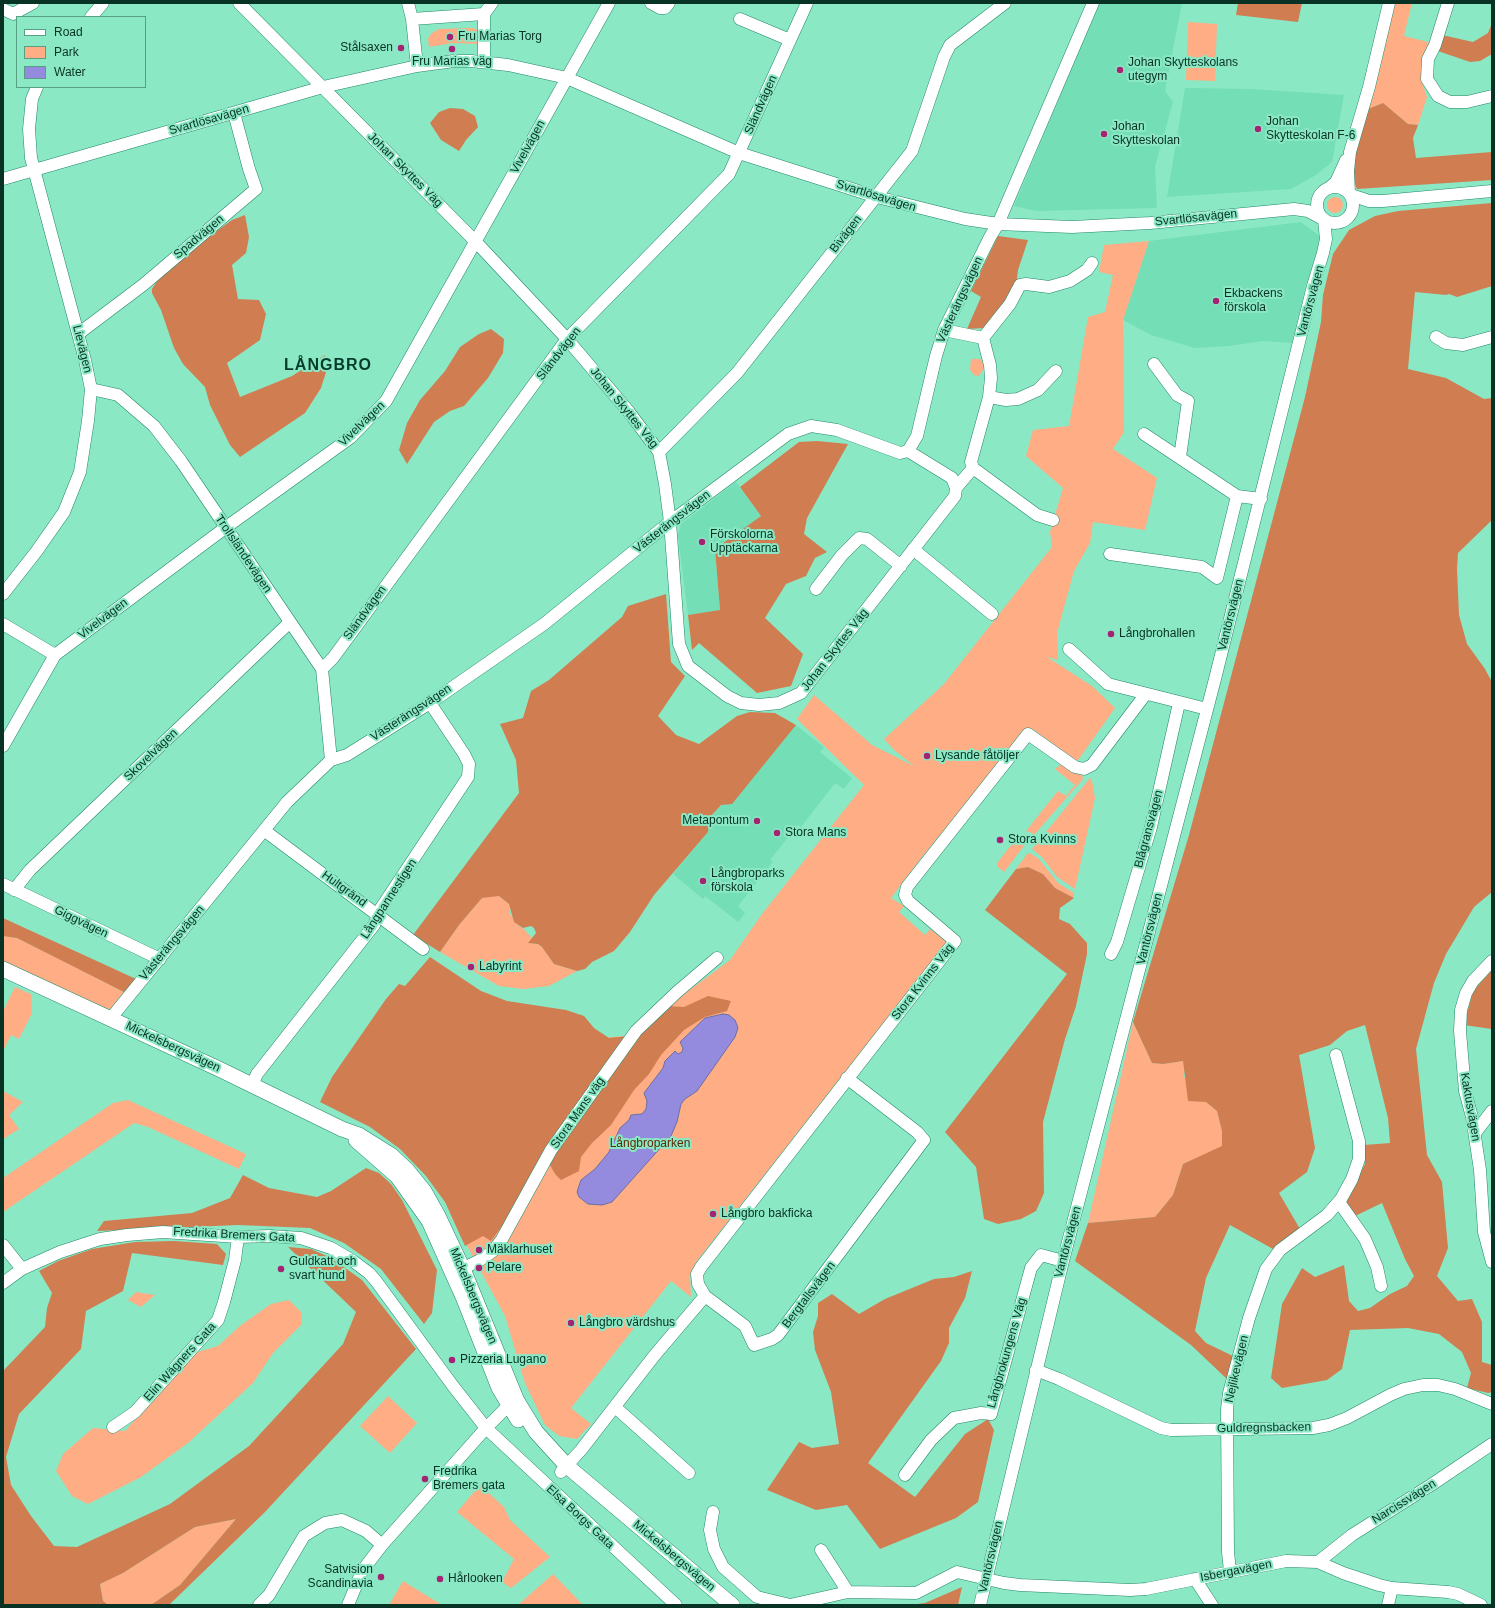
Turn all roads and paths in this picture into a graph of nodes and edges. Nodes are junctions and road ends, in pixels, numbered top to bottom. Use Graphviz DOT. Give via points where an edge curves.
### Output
graph roads {
  1 [pos="33,3"];
  2 [pos="103,3"];
  3 [pos="239,3"];
  4 [pos="408,3"];
  5 [pos="492,3"];
  6 [pos="608,3"];
  7 [pos="651,3"];
  8 [pos="669,3"];
  9 [pos="807,3"];
  10 [pos="1005,3"];
  11 [pos="1093,3"];
  12 [pos="1389,3"];
  13 [pos="1448,3"];
  14 [pos="3,9"];
  15 [pos="484,14"];
  16 [pos="92,16"];
  17 [pos="412,19"];
  18 [pos="740,19"];
  19 [pos="790,40"];
  20 [pos="484,62"];
  21 [pos="417,66"];
  22 [pos="567,78"];
  23 [pos="322,87"];
  24 [pos="37,88"];
  25 [pos="1492,96"];
  26 [pos="234,113"];
  27 [pos="1350,152"];
  28 [pos="739,153"];
  29 [pos="34,171"];
  30 [pos="3,180"];
  31 [pos="1326,190"];
  32 [pos="1492,191"];
  33 [pos="1350,194"];
  34 [pos="877,198"];
  35 [pos="1383,201"];
  36 [pos="1287,209"];
  37 [pos="1323,219"];
  38 [pos="1347,219"];
  39 [pos="998,224"];
  40 [pos="476,242"];
  41 [pos="1323,253"];
  42 [pos="1092,263"];
  43 [pos="944,330"];
  44 [pos="78,334"];
  45 [pos="1436,337"];
  46 [pos="1492,337"];
  47 [pos="983,338"];
  48 [pos="567,339"];
  49 [pos="1154,364"];
  50 [pos="1056,371"];
  51 [pos="91,389"];
  52 [pos="988,397"];
  53 [pos="1144,434"];
  54 [pos="908,451"];
  55 [pos="659,452"];
  56 [pos="1180,458"];
  57 [pos="973,468"];
  58 [pos="956,488"];
  59 [pos="1237,496"];
  60 [pos="1261,499"];
  61 [pos="1053,520"];
  62 [pos="670,522"];
  63 [pos="225,528"];
  64 [pos="913,550"];
  65 [pos="1110,554"];
  66 [pos="901,566"];
  67 [pos="816,589"];
  68 [pos="3,594"];
  69 [pos="992,614"];
  70 [pos="289,623"];
  71 [pos="3,624"];
  72 [pos="1069,649"];
  73 [pos="55,654"];
  74 [pos="322,669"];
  75 [pos="1145,695"];
  76 [pos="430,703"];
  77 [pos="1179,703"];
  78 [pos="1207,709"];
  79 [pos="3,746"];
  80 [pos="331,760"];
  81 [pos="265,831"];
  82 [pos="8,887"];
  83 [pos="379,915"];
  84 [pos="423,949"];
  85 [pos="1111,954"];
  86 [pos="717,958"];
  87 [pos="160,959"];
  88 [pos="1492,961"];
  89 [pos="3,969"];
  90 [pos="110,1018"];
  91 [pos="1336,1055"];
  92 [pos="848,1078"];
  93 [pos="252,1085"];
  94 [pos="1492,1111"];
  95 [pos="1475,1133"];
  96 [pos="1339,1202"];
  97 [pos="238,1237"];
  98 [pos="3,1245"];
  99 [pos="1063,1261"];
  100 [pos="1492,1262"];
  101 [pos="22,1269"];
  102 [pos="458,1271"];
  103 [pos="3,1283"];
  104 [pos="1381,1286"];
  105 [pos="705,1296"];
  106 [pos="1036,1370"];
  107 [pos="513,1404"];
  108 [pos="1492,1404"];
  109 [pos="615,1408"];
  110 [pos="113,1427"];
  111 [pos="486,1428"];
  112 [pos="1228,1428"];
  113 [pos="1492,1444"];
  114 [pos="564,1469"];
  115 [pos="689,1473"];
  116 [pos="905,1475"];
  117 [pos="713,1512"];
  118 [pos="382,1545"];
  119 [pos="821,1550"];
  120 [pos="1318,1562"];
  121 [pos="1230,1571"];
  122 [pos="986,1578"];
  123 [pos="1195,1579"];
  124 [pos="1392,1588"];
  125 [pos="848,1592"];
  126 [pos="259,1605"];
  127 [pos="348,1605"];
  128 [pos="676,1605"];
  129 [pos="720,1605"];
  130 [pos="732,1605"];
  131 [pos="980,1605"];
  132 [pos="1212,1605"];
  133 [pos="1388,1605"];
  134 [pos="1481,1605"];
  1 -- 14 [label="street" via="13,14"];
  2 -- 16 [label="street"];
  3 -- 23 [label="street, Johan Skyttes Väg"];
  4 -- 17 [label="street"];
  5 -- 15 [label="street"];
  6 -- 22 [label="street, Vivelvägen"];
  7 -- 8 [label="street" via="660,8 665,8"];
  9 -- 19 [label="street, Sländvägen"];
  10 -- 34 [label="street, Bivägen" via="950,45 912,152"];
  11 -- 39 [label="street, Västerängsvägen"];
  12 -- 27 [label="street"];
  13 -- 25 [label="street" via="1428,59 1427,79 1438,96 1450,102 1467,102"];
  15 -- 17 [label="street"];
  15 -- 20 [label="street"];
  17 -- 21 [label="street"];
  18 -- 19 [label="street"];
  19 -- 28 [label="street, Sländvägen"];
  20 -- 21 [label="street, Svartlösavägen" via="454,61"];
  20 -- 22 [label="street, Svartlösavägen"];
  21 -- 23 [label="street, Svartlösavägen"];
  22 -- 28 [label="street, Svartlösavägen"];
  22 -- 40 [label="street, Vivelvägen"];
  23 -- 26 [label="street, Svartlösavägen"];
  23 -- 40 [label="street, Johan Skyttes Väg"];
  24 -- 29 [label="street, Lievägen" via="32,99 29,128"];
  26 -- 29 [label="street, Svartlösavägen"];
  26 -- 44 [label="street, Spadvägen" via="256,189 142,285"];
  27 -- 31 [label="street" via="1336,182"];
  27 -- 33 [label="street"];
  28 -- 34 [label="street, Svartlösavägen"];
  28 -- 48 [label="street, Sländvägen" via="728,174"];
  29 -- 30 [label="street, Svartlösavägen"];
  29 -- 44 [label="street, Lievägen"];
  31 -- 33 [label="street" via="1340,188"];
  31 -- 36 [label="street, Svartlösavägen" via="1307,203"];
  31 -- 37 [label="street" via="1317,207"];
  32 -- 35 [label="street"];
  33 -- 35 [label="street" via="1369,201"];
  33 -- 38 [label="street" via="1353,206"];
  34 -- 39 [label="street, Svartlösavägen" via="932,212"];
  34 -- 55 [label="street, Bivägen" via="738,373"];
  35 -- 38 [label="street" via="1365,206"];
  36 -- 37 [label="street, Svartlösavägen" via="1308,211"];
  36 -- 39 [label="street, Svartlösavägen" via="1072,227"];
  37 -- 38 [label="street" via="1333,223"];
  37 -- 41 [label="street, Vantörsvägen" via="1326,239"];
  38 -- 41 [label="street, Vantörsvägen" via="1334,233"];
  39 -- 43 [label="street, Västerängsvägen"];
  40 -- 48 [label="street, Johan Skyttes Väg"];
  40 -- 63 [label="street, Vivelvägen" via="386,400 350,438"];
  41 -- 60 [label="street, Vantörsvägen"];
  42 -- 47 [label="street" via="1079,276 1064,283 1049,287 1020,285 1010,304"];
  43 -- 47 [label="street"];
  43 -- 54 [label="street, Västerängsvägen" via="916,436"];
  44 -- 51 [label="street, Lievägen"];
  45 -- 46 [label="street" via="1446,344 1463,344"];
  47 -- 52 [label="street" via="990,365"];
  48 -- 55 [label="street, Johan Skyttes Väg"];
  48 -- 74 [label="street, Sländvägen"];
  49 -- 56 [label="street" via="1177,395 1188,401"];
  50 -- 52 [label="street" via="1038,390 1018,399"];
  51 -- 63 [label="street, Trollsländevägen" via="118,395 154,426"];
  51 -- 68 [label="street, Lievägen" via="80,472 64,512"];
  52 -- 57 [label="street" via="971,462"];
  53 -- 56 [label="street"];
  54 -- 58 [label="street" via="952,478"];
  54 -- 62 [label="street, Västerängsvägen" via="900,453 837,430 811,426 788,434"];
  55 -- 62 [label="street, Johan Skyttes Väg"];
  56 -- 59 [label="street"];
  57 -- 58 [label="street, Johan Skyttes Väg"];
  57 -- 61 [label="street" via="1037,515"];
  58 -- 64 [label="street, Johan Skyttes Väg" via="955,496"];
  59 -- 60 [label="street"];
  59 -- 65 [label="street" via="1217,578 1202,567"];
  60 -- 78 [label="street, Vantörsvägen"];
  62 -- 66 [label="street, Johan Skyttes Väg" via="682,656 688,666 727,696 741,703 779,703 801,693"];
  62 -- 76 [label="street, Västerängsvägen" via="544,624"];
  63 -- 70 [label="street, Trollsländevägen"];
  63 -- 73 [label="street, Vivelvägen"];
  64 -- 66 [label="street, Johan Skyttes Väg"];
  64 -- 69 [label="street"];
  66 -- 67 [label="street" via="867,539 859,538"];
  70 -- 74 [label="street, Trollsländevägen"];
  70 -- 82 [label="street, Skovelvägen" via="30,870"];
  71 -- 73 [label="street"];
  72 -- 75 [label="street" via="1108,684"];
  73 -- 79 [label="street, Vivelvägen"];
  74 -- 80 [label="street"];
  75 -- 77 [label="street"];
  75 -- 92 [label="street, Stora Kvinns Väg" via="1092,765 1084,769 1075,768 1028,734 907,888 905,895 908,901 955,941"];
  76 -- 80 [label="street, Västerängsvägen" via="347,755"];
  76 -- 83 [label="street, Långpannestigen" via="464,754 469,764 468,777 381,908"];
  77 -- 78 [label="street"];
  77 -- 85 [label="street, Blågransvägen" via="1151,827 1118,942"];
  78 -- 99 [label="street, Vantörsvägen"];
  80 -- 81 [label="street, Västerängsvägen" via="287,802"];
  81 -- 83 [label="street, Hultgränd"];
  81 -- 87 [label="street, Västerängsvägen"];
  82 -- 87 [label="street, Giggvägen"];
  83 -- 84 [label="street, Hultgränd"];
  83 -- 93 [label="street, Långpannestigen" via="374,925 262,1068"];
  86 -- 102 [label="street, Stora Mans väg" via="636,1032 551,1150 502,1239 493,1251"];
  87 -- 90 [label="street, Västerängsvägen"];
  88 -- 95 [label="street, Kaktusvägen" via="1473,981 1461,1010 1461,1056 1465,1091"];
  89 -- 90 [label="main road, Mickelsbergsvägen"];
  90 -- 93 [label="main road, Mickelsbergsvägen"];
  91 -- 96 [label="street, Nejlikevägen" via="1359,1141 1359,1159 1352,1179"];
  92 -- 105 [label="street, Stora Kvinns Väg" via="701,1267 697,1274 698,1284"];
  92 -- 105 [label="street, Bergtallsvägen" via="924,1140 778,1335 754,1345 745,1326"];
  93 -- 102 [label="main road, Mickelsbergsvägen" via="359,1135 379,1146 407,1170 424,1191 438,1216"];
  94 -- 95 [label="street"];
  95 -- 100 [label="street, Kaktusvägen" via="1484,1232"];
  96 -- 104 [label="street" via="1365,1239"];
  96 -- 112 [label="street, Nejlikevägen" via="1327,1215 1280,1250 1266,1269 1249,1318 1229,1393"];
  97 -- 101 [label="street, Fredrika Bremers Gata" via="163,1232 100,1238"];
  97 -- 110 [label="street, Elin Wägners Gata" via="233,1267 218,1320 135,1412"];
  97 -- 111 [label="street, Fredrika Bremers Gata" via="301,1238 331,1248 369,1273"];
  98 -- 101 [label="street"];
  99 -- 106 [label="street, Vantörsvägen"];
  99 -- 116 [label="street, Långbrokungens Väg" via="1041,1256 1031,1268 992,1414 981,1413 954,1418 931,1440"];
  101 -- 103 [label="street, Fredrika Bremers Gata"];
  102 -- 107 [label="main road, Mickelsbergsvägen" via="499,1388"];
  105 -- 109 [label="street" via="654,1356"];
  106 -- 112 [label="street, Guldregnsbacken" via="1161,1428"];
  106 -- 122 [label="street, Vantörsvägen"];
  107 -- 111 [label="street"];
  107 -- 114 [label="main road, Mickelsbergsvägen" via="531,1438"];
  108 -- 112 [label="street, Guldregnsbacken" via="1455,1389 1423,1385 1390,1394 1329,1425 1313,1428"];
  109 -- 114 [label="street"];
  109 -- 115 [label="street"];
  111 -- 118 [label="street"];
  111 -- 128 [label="street, Elsa Borgs Gata"];
  112 -- 121 [label="street, Nejlikevägen"];
  113 -- 120 [label="street, Narcissvägen" via="1352,1536"];
  114 -- 129 [label="main road, Mickelsbergsvägen"];
  114 -- 130 [label="main road, Mickelsbergsvägen"];
  117 -- 125 [label="street, Isbergavägen" via="710,1530 714,1548 724,1567 756,1597 790,1605"];
  118 -- 126 [label="street" via="366,1531 342,1520 324,1523 304,1536 269,1595"];
  118 -- 127 [label="street" via="362,1571"];
  119 -- 125 [label="street"];
  120 -- 121 [label="street, Isbergavägen" via="1286,1561"];
  120 -- 124 [label="street, Isbergavägen" via="1343,1573"];
  121 -- 123 [label="street, Isbergavägen"];
  122 -- 123 [label="street, Isbergavägen" via="1020,1585 1130,1590"];
  122 -- 125 [label="street, Isbergavägen" via="957,1572 916,1593"];
  122 -- 131 [label="street, Vantörsvägen"];
  123 -- 132 [label="street"];
  124 -- 133 [label="street"];
  124 -- 134 [label="street, Isbergavägen" via="1448,1592"];
}
